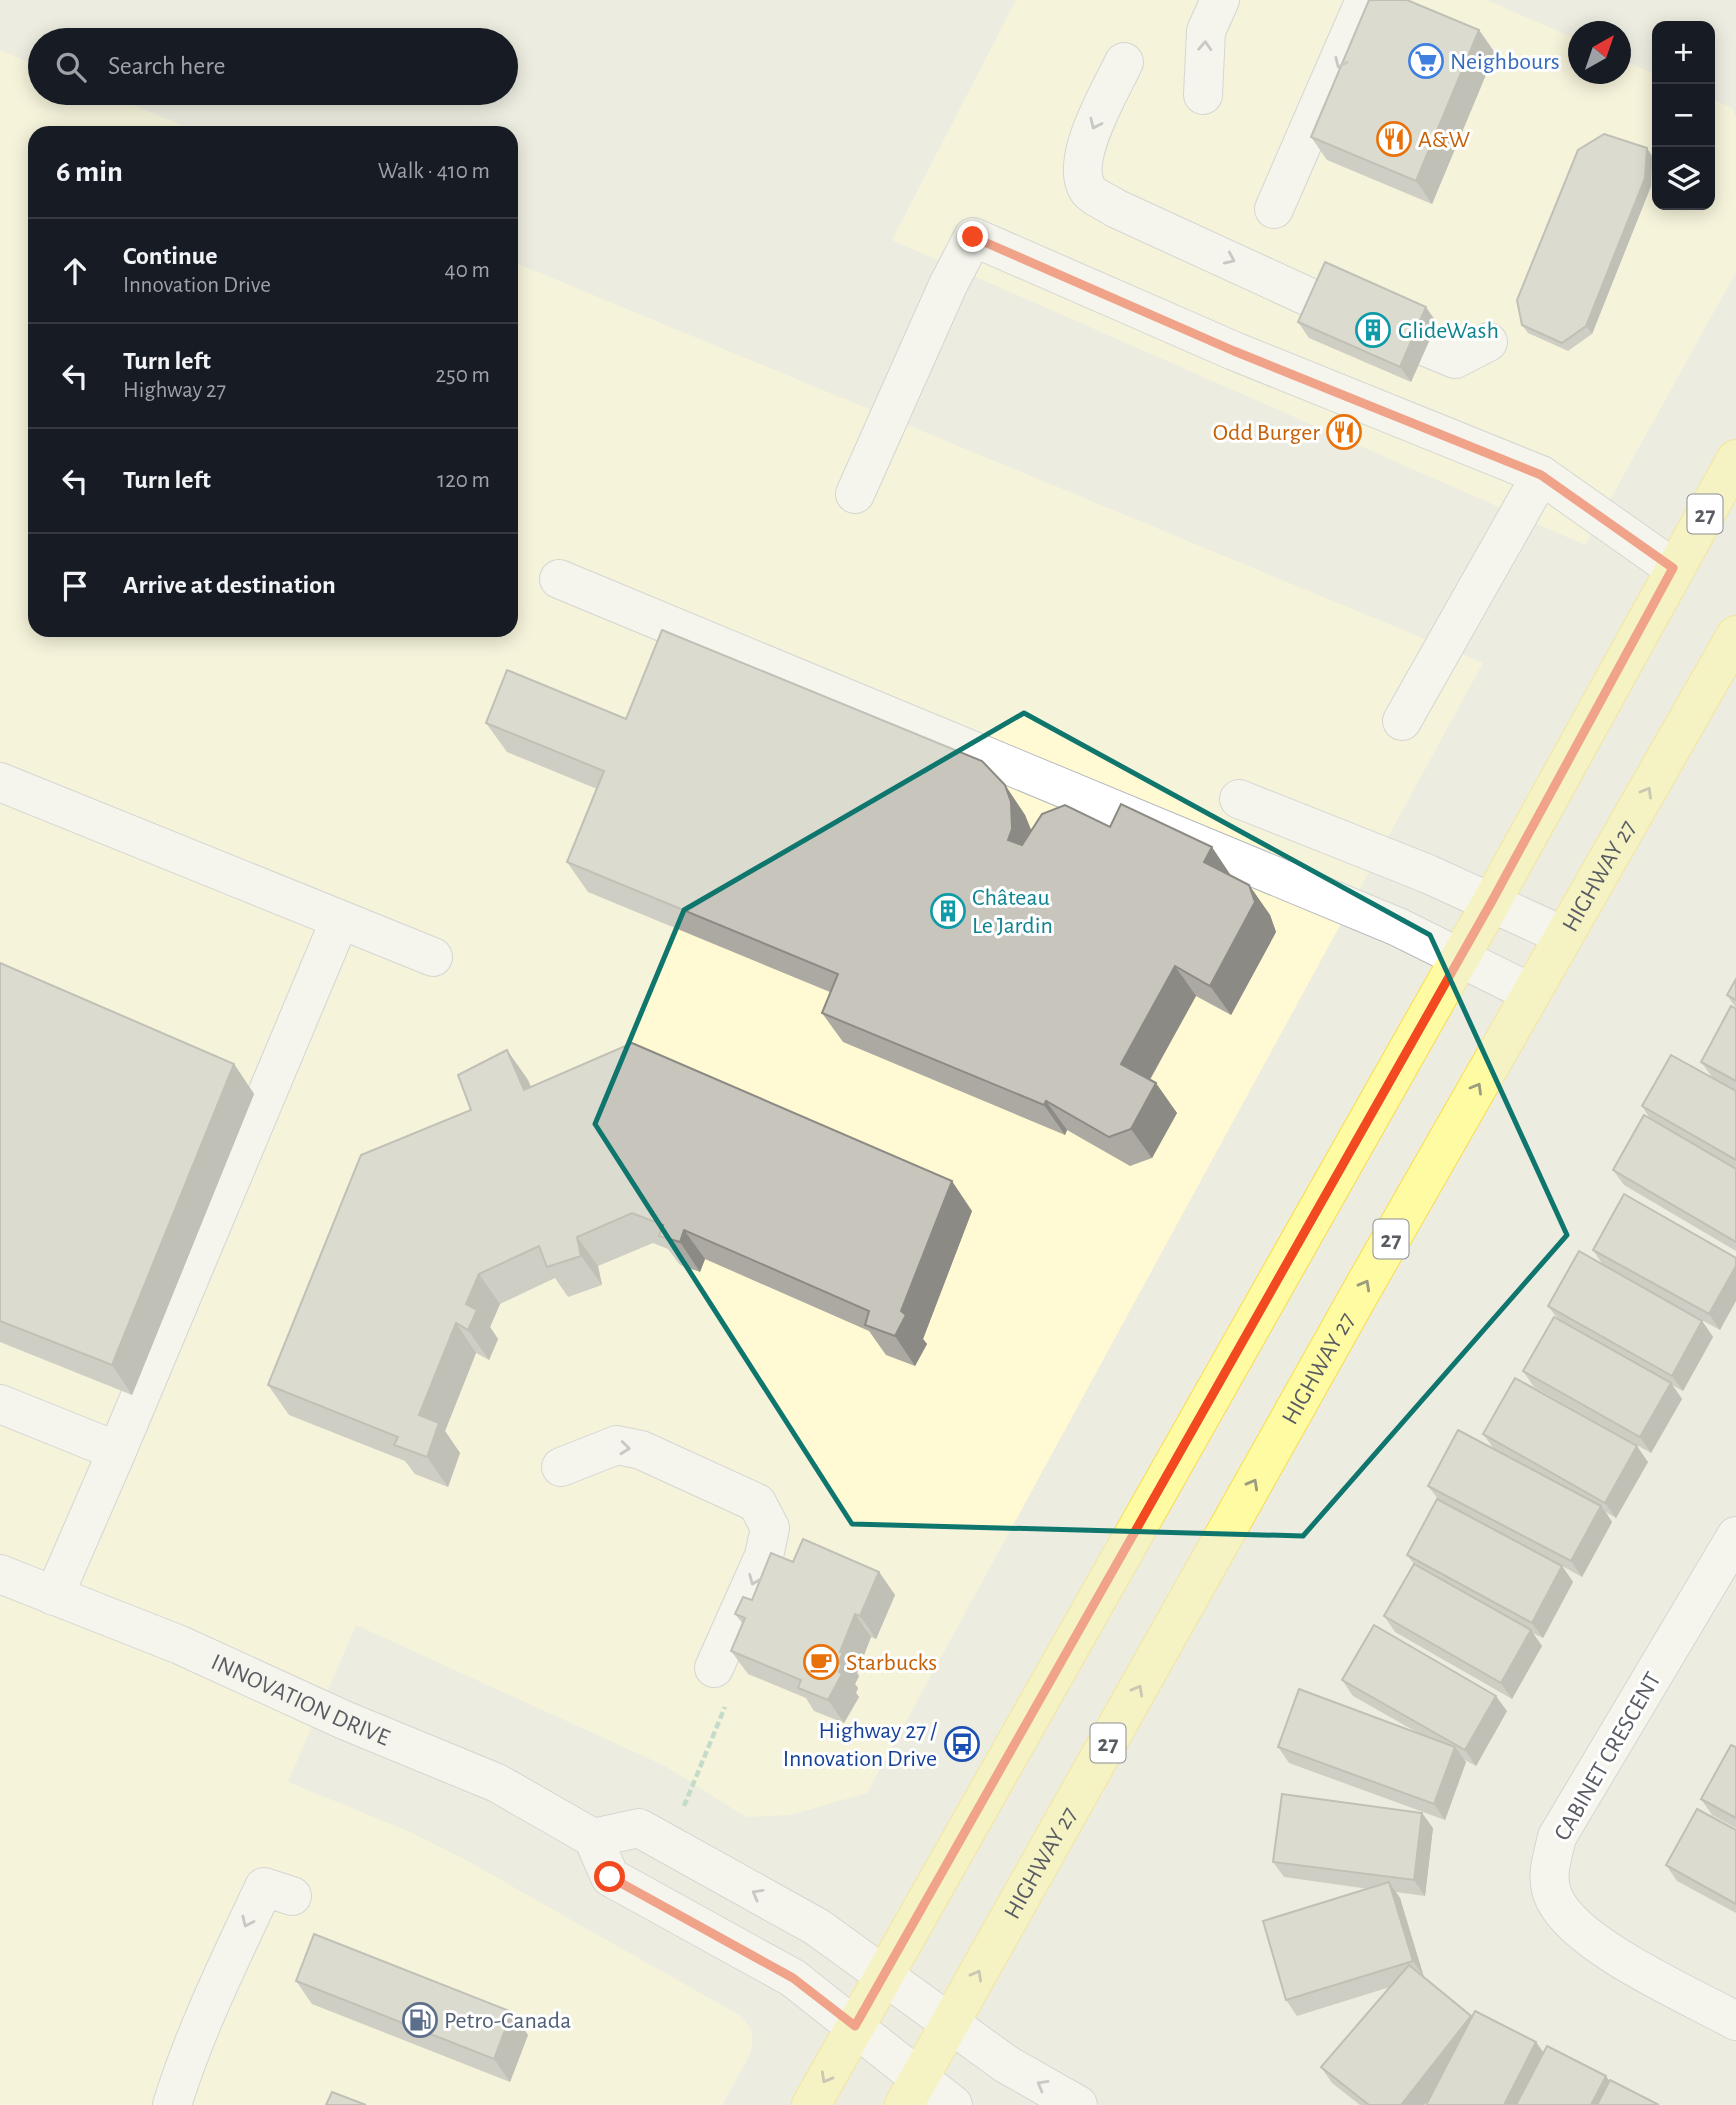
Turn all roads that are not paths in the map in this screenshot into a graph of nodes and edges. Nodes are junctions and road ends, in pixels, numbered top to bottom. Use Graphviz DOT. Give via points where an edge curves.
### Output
graph roads {
  1 [pos="1220,0"];
  2 [pos="1365,0"];
  3 [pos="1124,62"];
  4 [pos="1203,96"];
  5 [pos="1274,209"];
  6 [pos="1324,304"];
  7 [pos="1488,342"];
  8 [pos="1426,347"];
  9 [pos="1736,459"];
  10 [pos="1541,475"];
  11 [pos="855,494"];
  12 [pos="1673,568"];
  13 [pos="559,579"];
  14 [pos="1736,635"];
  15 [pos="1402,721"];
  16 [pos="0,782"];
  17 [pos="1239,799"];
  18 [pos="1492,901"];
  19 [pos="340,922"];
  20 [pos="1564,936"];
  21 [pos="433,957"];
  22 [pos="1460,957"];
  23 [pos="1531,993"];
  24 [pos="0,1404"];
  25 [pos="117,1451"];
  26 [pos="561,1467"];
  27 [pos="1736,1536"];
  28 [pos="0,1574"];
  29 [pos="54,1596"];
  30 [pos="714,1668"];
  31 [pos="593,1838"];
  32 [pos="292,1896"];
  33 [pos="884,1976"];
  34 [pos="1736,2021"];
  35 [pos="950,2023"];
  36 [pos="855,2026"];
  37 [pos="912,2091"];
  38 [pos="172,2105"];
  39 [pos="811,2105"];
  40 [pos="953,2105"];
  41 [pos="1078,2105"];
  4 -- 1 [label="street, one-way" via="1206,31"];
  2 -- 5 [label="street, one-way"];
  3 -- 6 [label="street, one-way" via="1088,139 1082,169 1088,190 1115,208"];
  7 -- 8 [label="street" via="1455,359"];
  9 -- 12 [label="main road, 27"];
  10 -- 11 [label="street" via="1234,351 973,237 947,285"];
  10 -- 12 [label="street"];
  10 -- 15 [label="street"];
  12 -- 18 [label="main road, 27"];
  13 -- 22 [label="street" via="1398,927"];
  20 -- 14 [label="main road, HIGHWAY 27 / 27, one-way"];
  16 -- 19 [label="street"];
  17 -- 18 [label="street"];
  18 -- 20 [label="street"];
  18 -- 22 [label="main road, 27"];
  19 -- 21 [label="street"];
  19 -- 25 [label="street"];
  20 -- 23 [label="main road, HIGHWAY 27 / 27"];
  22 -- 23 [label="street"];
  22 -- 33 [label="main road, 27"];
  35 -- 23 [label="main road, HIGHWAY 27 / 27, one-way"];
  24 -- 25 [label="street"];
  25 -- 29 [label="street"];
  26 -- 30 [label="street, one-way" via="617,1444 641,1450 757,1503 770,1528 764,1556"];
  27 -- 34 [label="street, CABINET CRESCENT" via="1557,1838 1548,1874 1555,1900 1583,1935"];
  28 -- 29 [label="street, INNOVATION DRIVE"];
  29 -- 31 [label="street, INNOVATION DRIVE" via="180,1645 497,1783"];
  33 -- 31 [label="street, one-way" via="817,1927 639,1828"];
  31 -- 36 [label="street" via="610,1877 793,1978"];
  32 -- 38 [label="street, one-way" via="264,1887 227,1965"];
  33 -- 35 [label="street"];
  33 -- 36 [label="main road, 27"];
  35 -- 37 [label="main road, HIGHWAY 27 / 27"];
  41 -- 35 [label="street, one-way" via="1006,2064"];
  36 -- 37 [label="street"];
  36 -- 39 [label="main road, 27, one-way"];
  37 -- 40 [label="street"];
}
